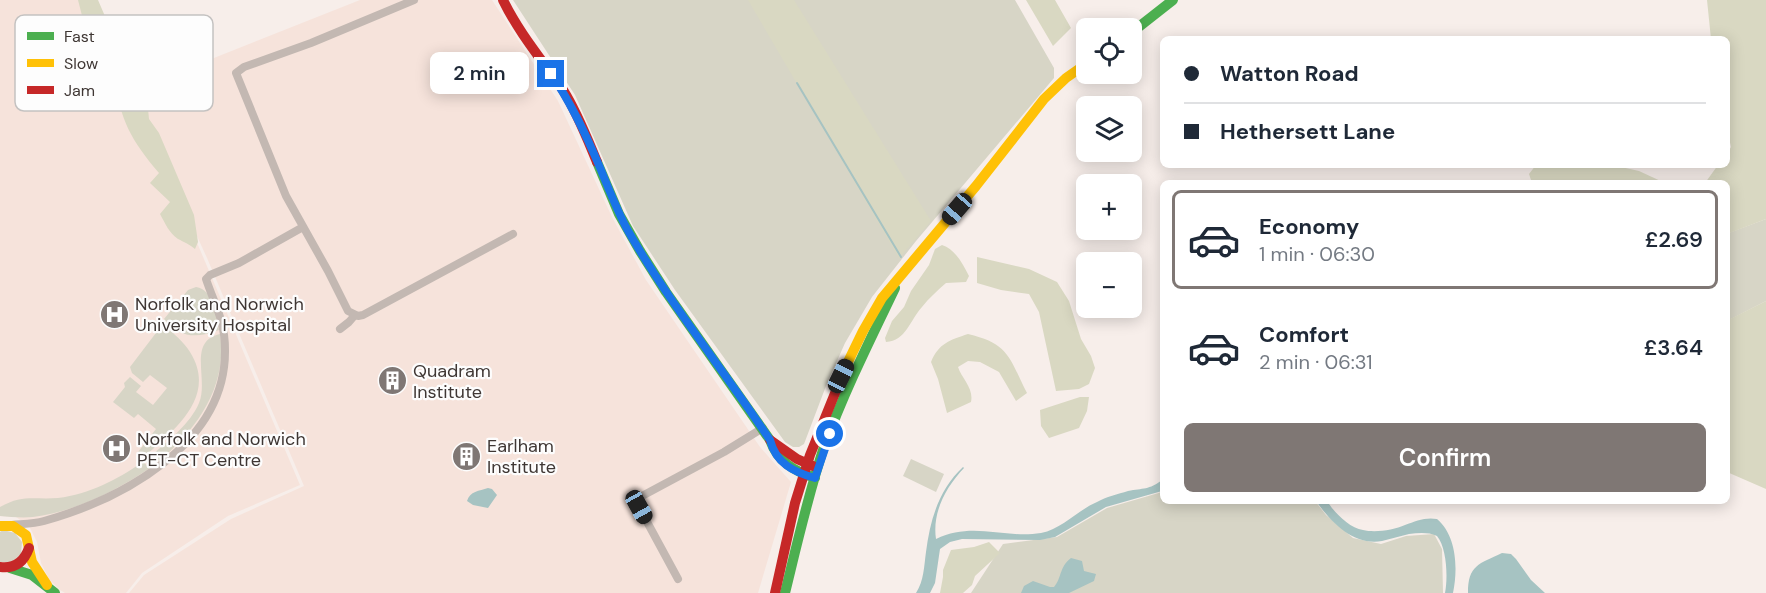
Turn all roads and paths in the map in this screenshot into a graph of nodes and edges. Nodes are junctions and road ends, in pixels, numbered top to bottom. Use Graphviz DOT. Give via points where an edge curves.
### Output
graph roads {
  1 [pos="414,0"];
  2 [pos="1173,0"];
  3 [pos="503,1"];
  4 [pos="1142,24"];
  5 [pos="1076,71"];
  6 [pos="303,227"];
  7 [pos="513,234"];
  8 [pos="355,315"];
  9 [pos="340,328"];
  10 [pos="763,428"];
  11 [pos="811,471"];
  12 [pos="43,521"];
  13 [pos="4,526"];
  14 [pos="28,544"];
  15 [pos="4,568"];
  16 [pos="678,579"];
  17 [pos="51,589"];
  18 [pos="775,593"];
  19 [pos="785,593"];
  1 -- 6 [label="street" via="236,73 286,196"];
  2 -- 4 [label="main road"];
  3 -- 10 [label="main road" via="568,100 619,214 640,251"];
  5 -- 11 [label="main road" via="1044,99 902,275"];
  6 -- 8 [label="street" via="348,311"];
  6 -- 12 [label="street" via="206,279 220,314 225,352 216,398 193,434 171,457 128,488"];
  7 -- 8 [label="street" via="363,315"];
  8 -- 9 [label="street"];
  10 -- 11 [label="main road" via="782,462 791,469"];
  10 -- 16 [label="street" via="639,501"];
  11 -- 18 [label="main road"];
  11 -- 19 [label="main road"];
  12 -- 13 [label="street"];
  12 -- 14 [label="street" via="34,529"];
  13 -- 14 [label="main road" via="13,525 22,531"];
  14 -- 15 [label="main road" via="23,561"];
  14 -- 17 [label="main road" via="32,562"];
  15 -- 17 [label="main road" via="32,575"];
}
